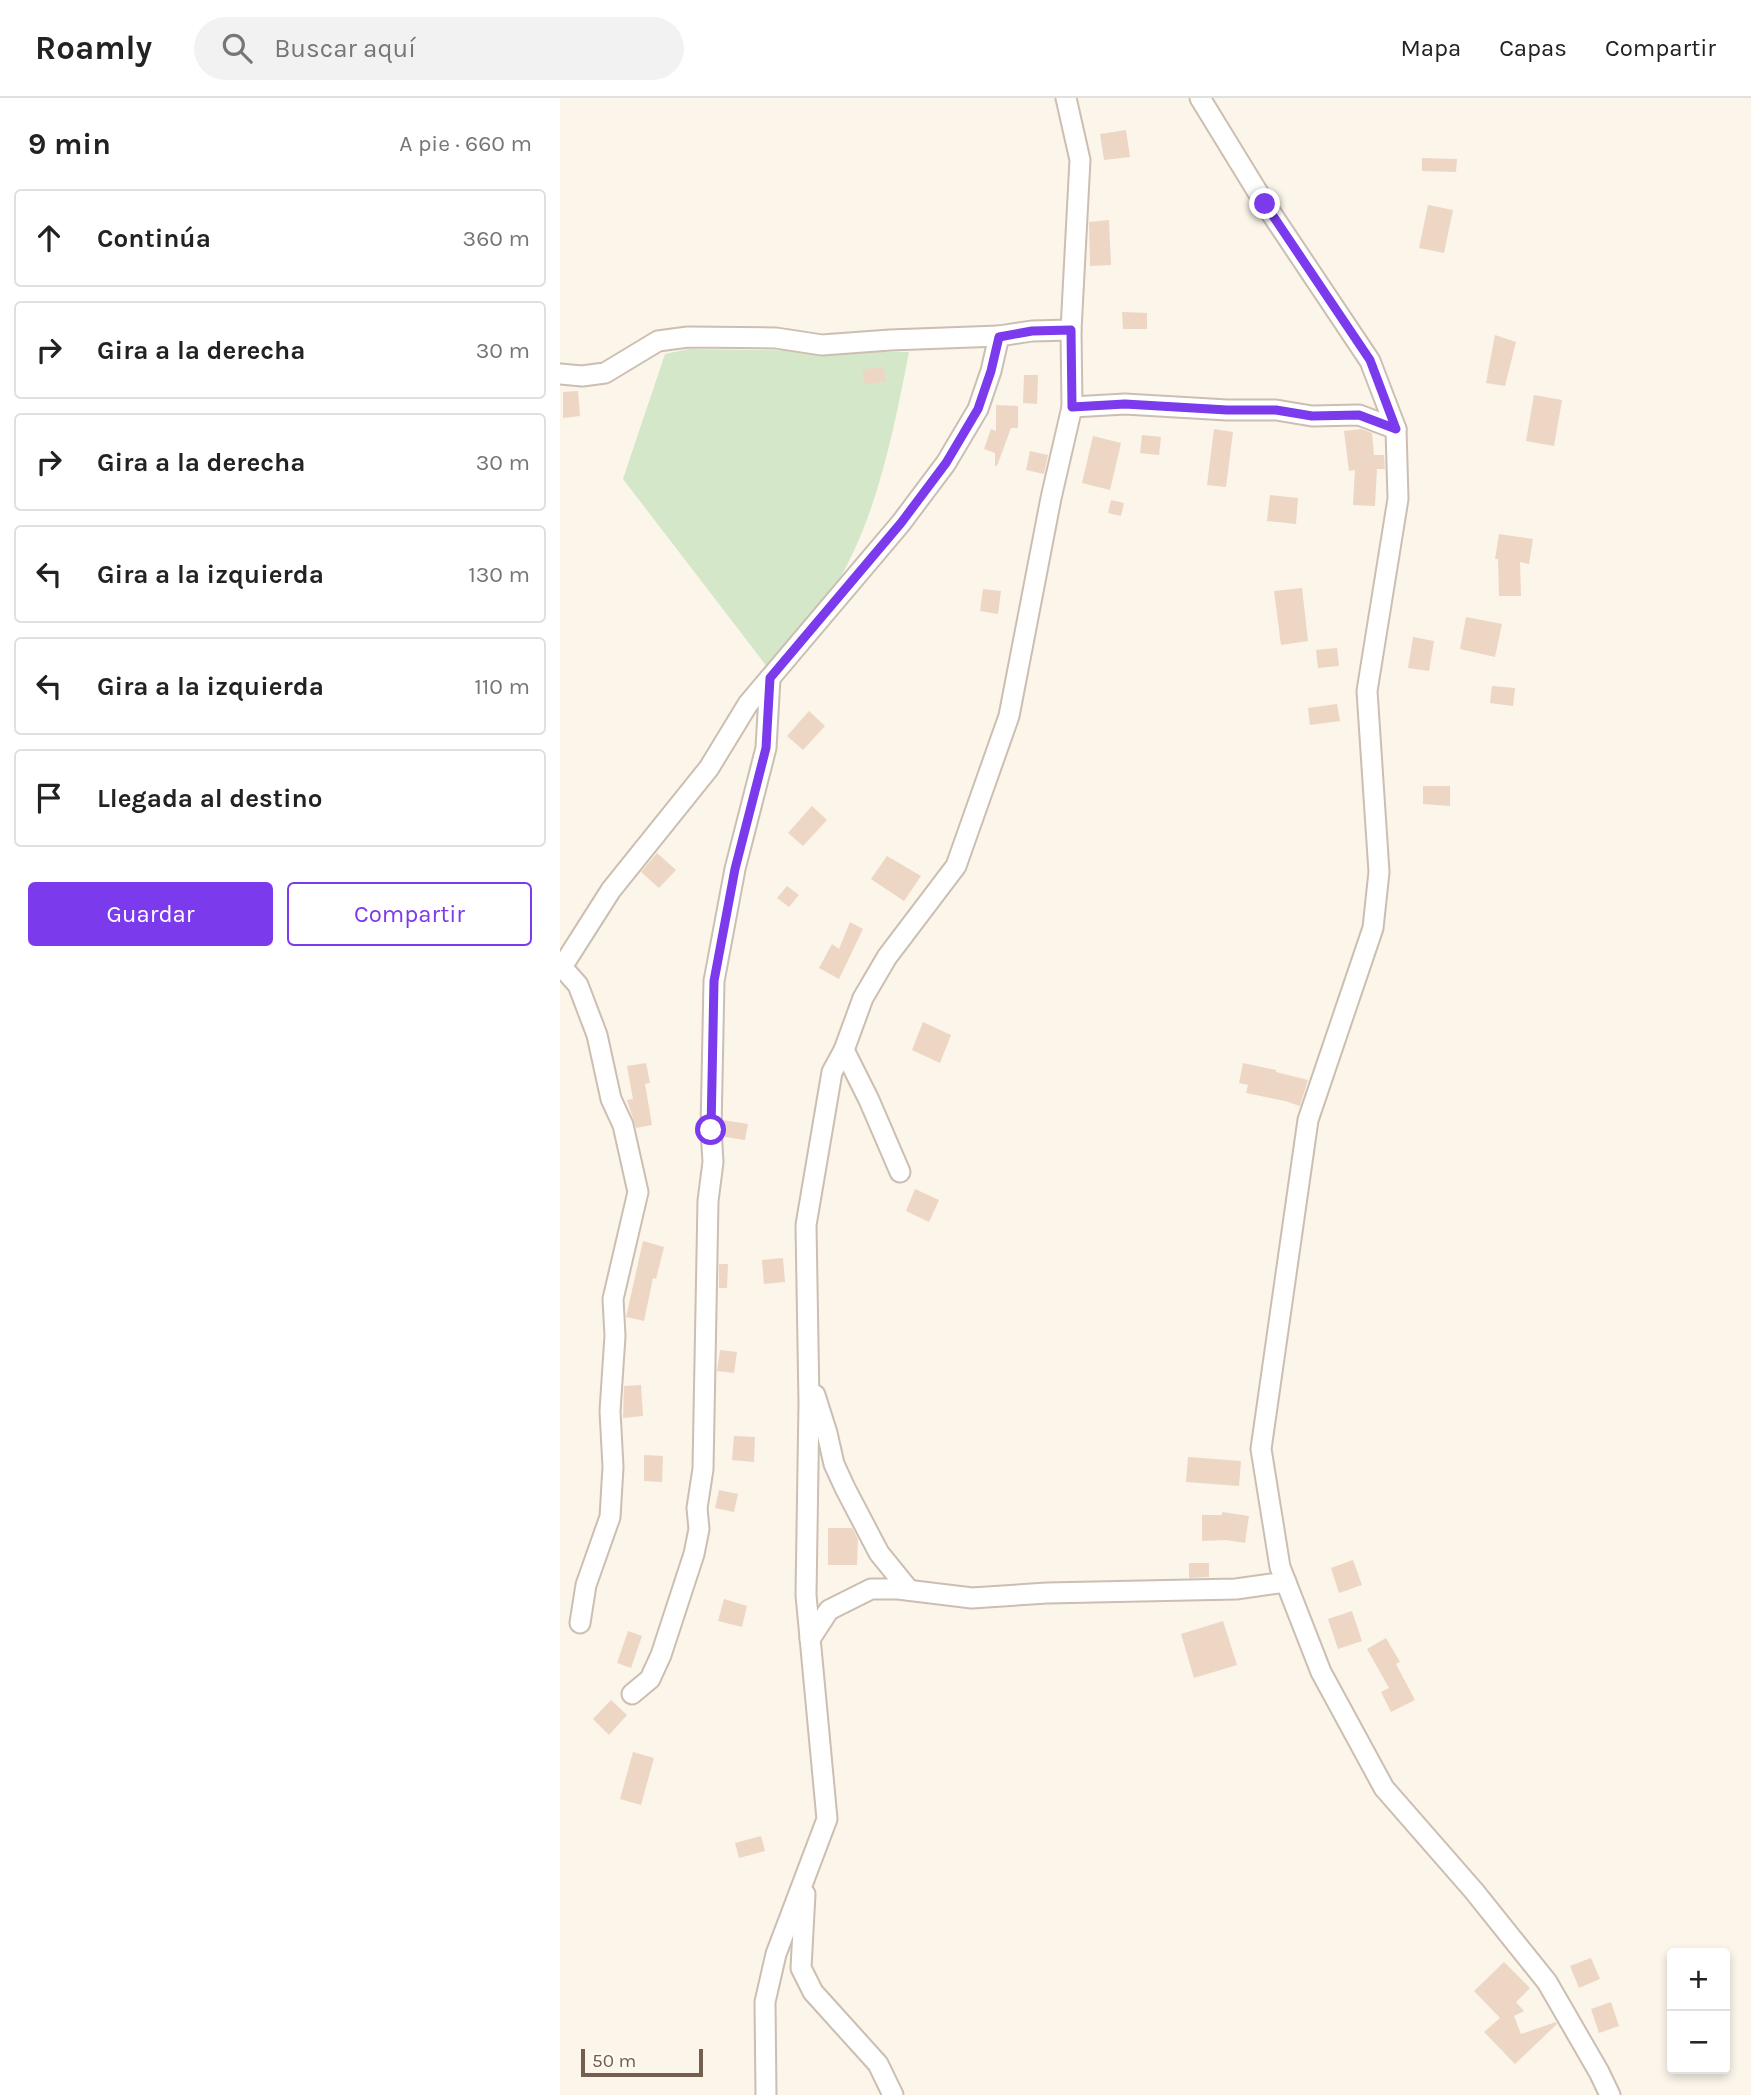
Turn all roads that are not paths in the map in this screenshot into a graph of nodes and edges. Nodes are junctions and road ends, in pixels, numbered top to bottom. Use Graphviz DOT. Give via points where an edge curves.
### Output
graph roads {
  1 [pos="1066,98"];
  2 [pos="1200,98"];
  3 [pos="1071,330"];
  4 [pos="999,337"];
  5 [pos="560,374"];
  6 [pos="1072,407"];
  7 [pos="1396,429"];
  8 [pos="770,678"];
  9 [pos="561,967"];
  10 [pos="844,1050"];
  11 [pos="900,1172"];
  12 [pos="809,1377"];
  13 [pos="1286,1582"];
  14 [pos="909,1590"];
  15 [pos="580,1623"];
  16 [pos="810,1639"];
  17 [pos="632,1694"];
  18 [pos="807,1872"];
  19 [pos="766,2095"];
  20 [pos="893,2095"];
  21 [pos="1609,2095"];
  1 -- 3 [label="street" via="1080,160"];
  2 -- 7 [label="street" via="1370,360"];
  3 -- 4 [label="street"];
  3 -- 6 [label="street"];
  4 -- 5 [label="street" via="822,345 776,338 688,337 658,341 605,373"];
  4 -- 8 [label="street" via="978,409 946,463"];
  6 -- 7 [label="street" via="1125,404 1359,415"];
  6 -- 10 [label="street" via="1009,716 956,866 887,957 863,998"];
  7 -- 13 [label="street" via="1398,499 1367,691 1379,872 1373,928 1308,1120 1261,1450"];
  8 -- 9 [label="street" via="748,704 709,768 611,890"];
  8 -- 17 [label="street" via="766,748 735,869 714,981 713,1162 708,1201 699,1529 661,1655 650,1679"];
  9 -- 15 [label="street" via="578,985 597,1035 638,1192 613,1299 610,1517 594,1559"];
  10 -- 11 [label="street"];
  10 -- 12 [label="street" via="832,1072 806,1225"];
  12 -- 14 [label="street" via="834,1464 879,1553"];
  12 -- 16 [label="street" via="806,1595"];
  13 -- 14 [label="street" via="1236,1590 984,1597"];
  13 -- 21 [label="street" via="1321,1672 1384,1788 1547,1982"];
  14 -- 16 [label="street" via="871,1589 829,1611"];
  16 -- 18 [label="street" via="827,1819"];
  18 -- 19 [label="street" via="776,1954 765,2002"];
  18 -- 20 [label="street" via="801,1968 813,1992 878,2064"];
}
